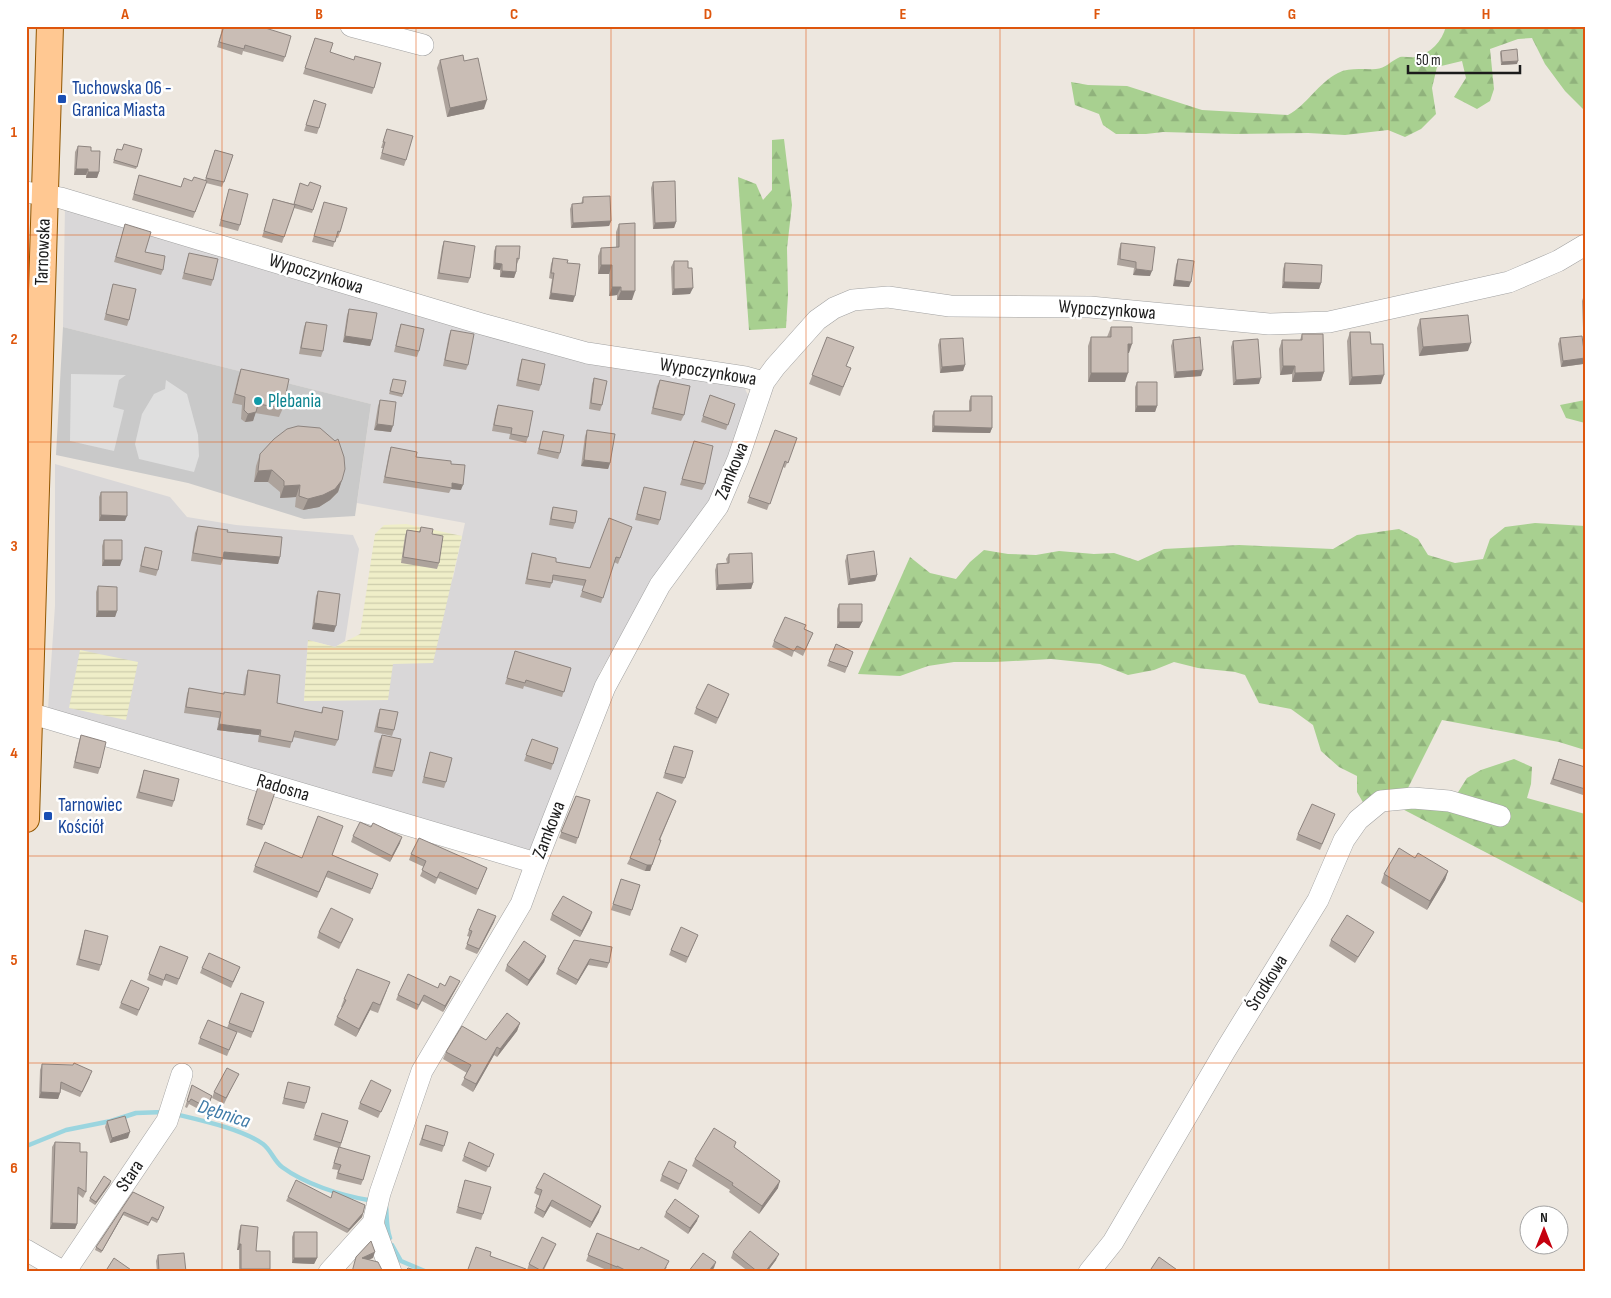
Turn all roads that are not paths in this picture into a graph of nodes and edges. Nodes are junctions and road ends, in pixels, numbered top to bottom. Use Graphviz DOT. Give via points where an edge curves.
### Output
graph roads {
  1 [pos="50,26"];
  2 [pos="351,26"];
  3 [pos="423,46"];
  4 [pos="36,194"];
  5 [pos="1585,244"];
  6 [pos="764,382"];
  7 [pos="28,712"];
  8 [pos="1500,816"];
  9 [pos="26,819"];
  10 [pos="536,863"];
  11 [pos="182,1074"];
  12 [pos="373,1223"];
  13 [pos="26,1250"];
  14 [pos="64,1272"];
  15 [pos="329,1272"];
  16 [pos="391,1272"];
  17 [pos="1089,1272"];
  1 -- 4 [label="main road, Tarnowska"];
  2 -- 3 [label="street"];
  4 -- 6 [label="street, Wypoczynkowa" via="83,204 588,353"];
  4 -- 7 [label="main road, Tarnowska"];
  5 -- 6 [label="street, Wypoczynkowa" via="1558,261 1509,282 1329,322 1269,324 1090,307 950,306 888,297 854,300 817,320"];
  6 -- 10 [label="street, Zamkowa" via="718,506 660,585 605,687"];
  7 -- 9 [label="main road, Tarnowska"];
  7 -- 10 [label="street, Radosna"];
  8 -- 17 [label="street, Środkowa" via="1448,802 1413,798 1381,802 1358,820 1344,840 1318,900 1113,1242"];
  10 -- 12 [label="street, Zamkowa" via="521,904 422,1071 380,1193"];
  11 -- 14 [label="street, Stara" via="167,1121"];
  12 -- 15 [label="street, Zamkowa"];
  12 -- 16 [label="street"];
  13 -- 14 [label="street"];
}
